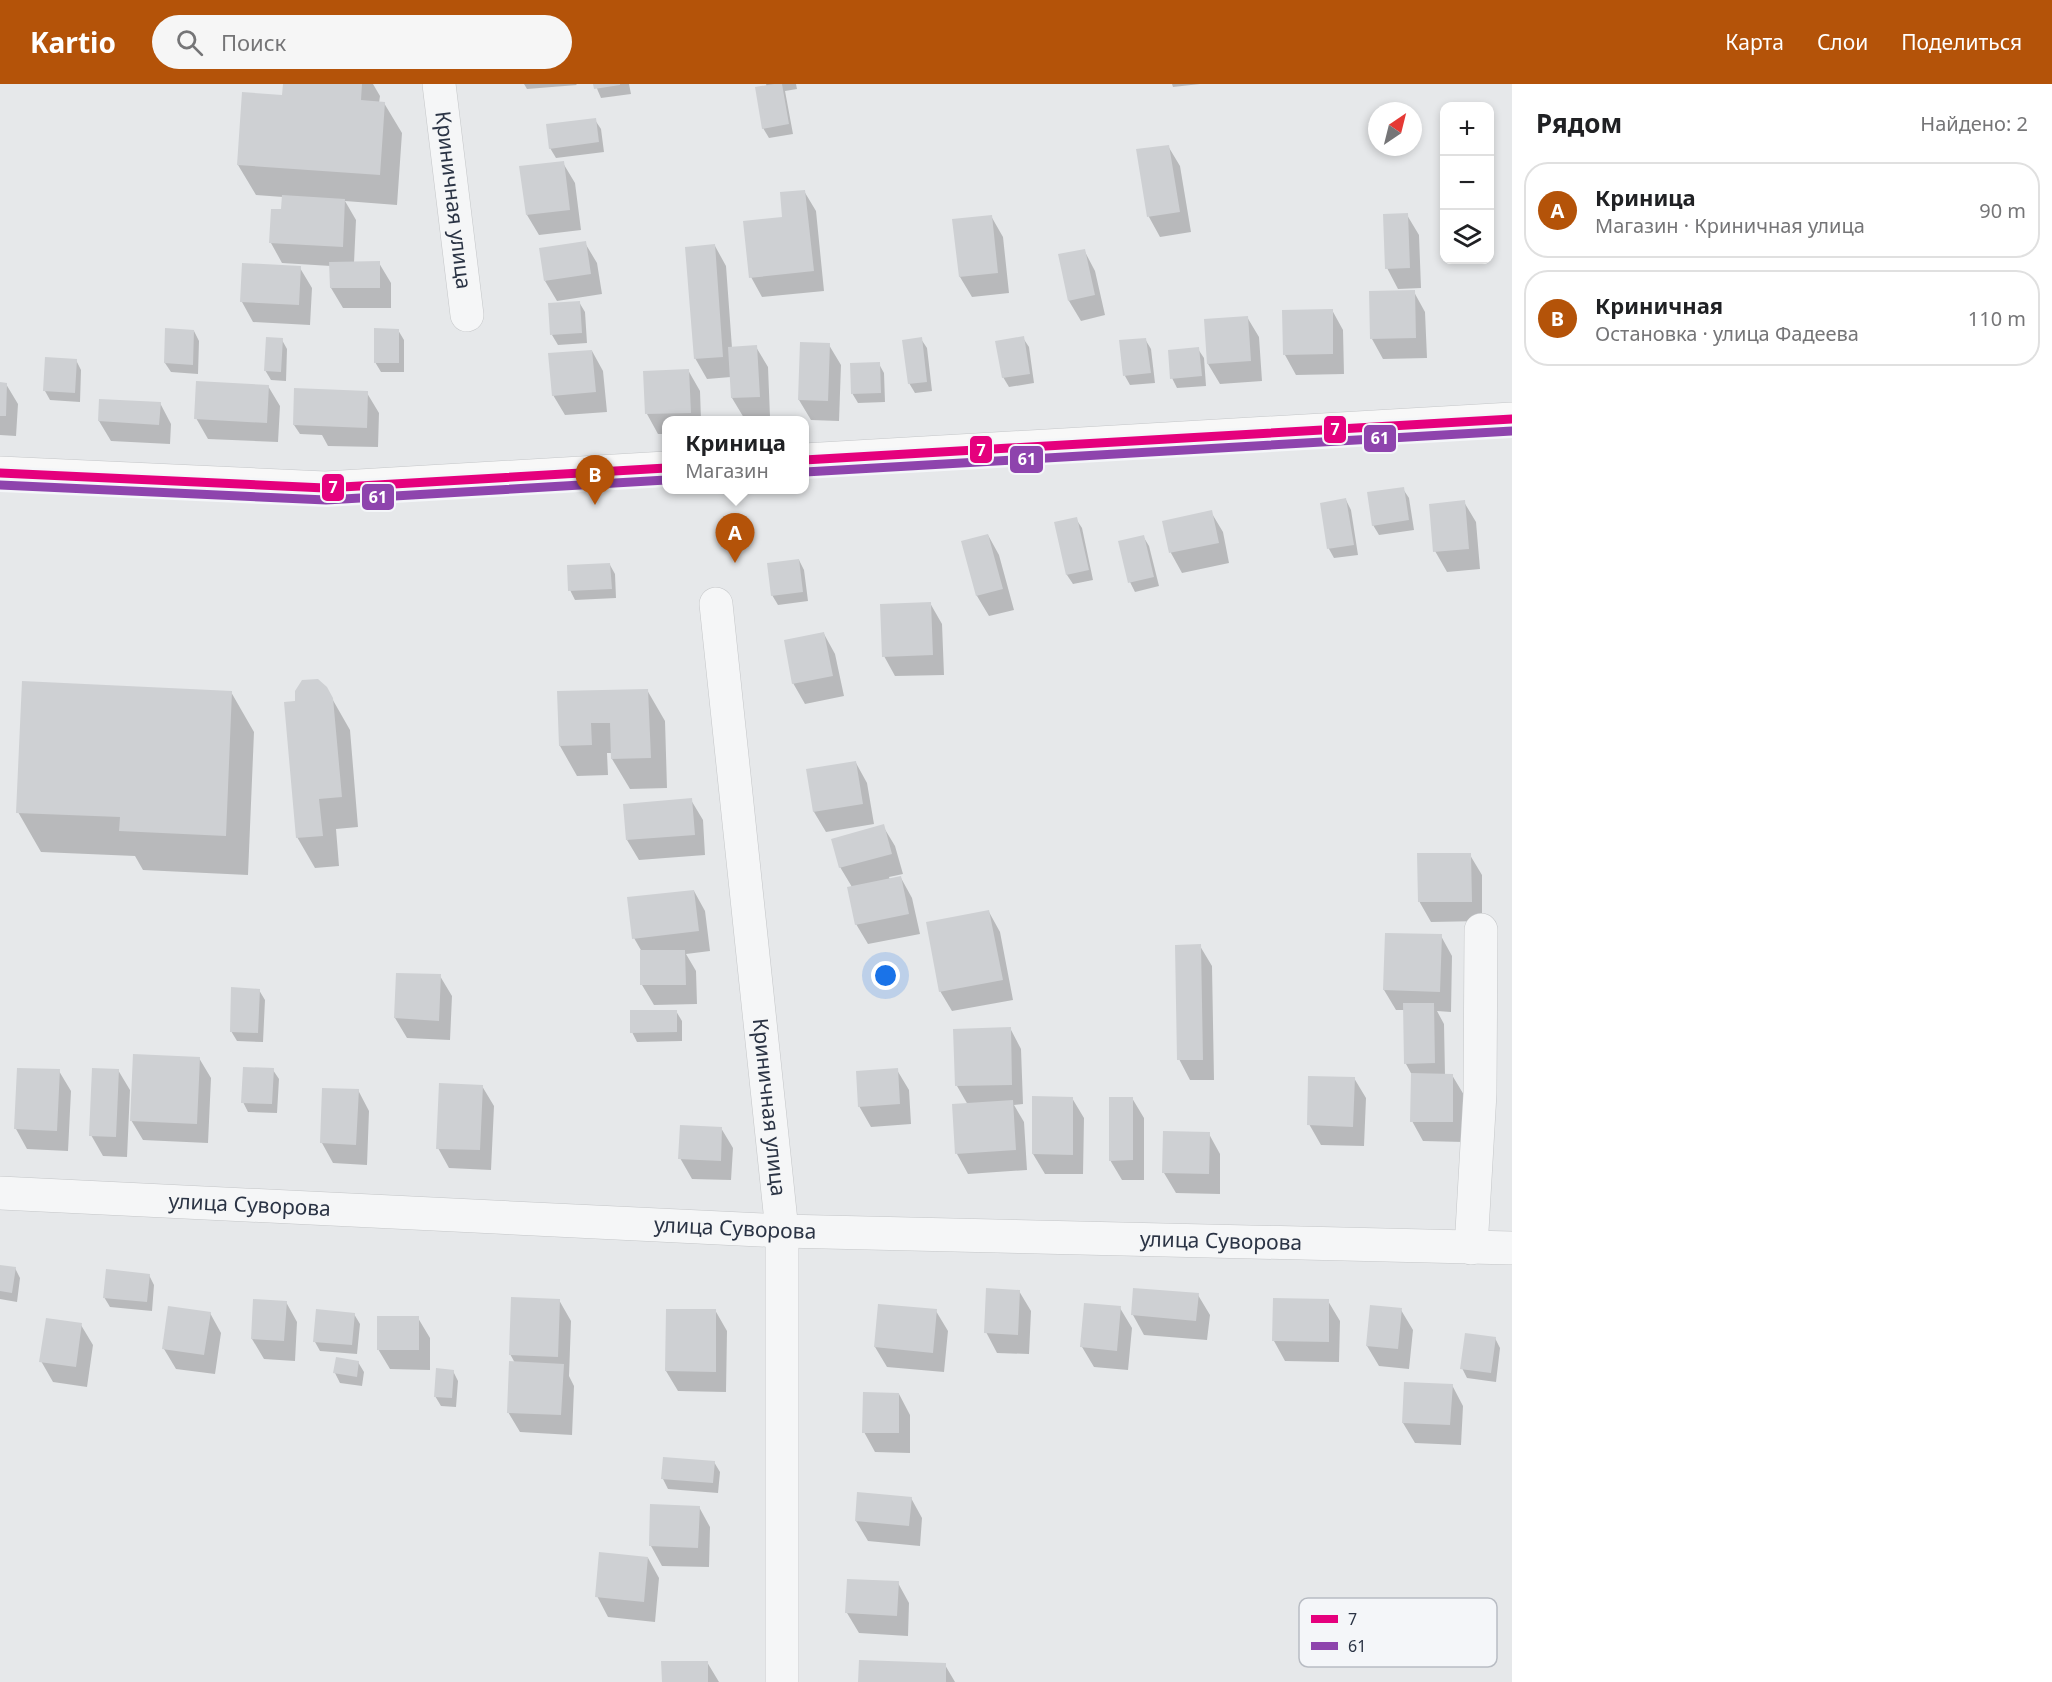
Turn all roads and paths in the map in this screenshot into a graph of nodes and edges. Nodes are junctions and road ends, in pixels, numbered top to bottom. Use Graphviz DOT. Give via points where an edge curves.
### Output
graph roads {
  1 [pos="439,84"];
  2 [pos="467,315"];
  3 [pos="1512,419"];
  4 [pos="809,460"];
  5 [pos="662,468"];
  6 [pos="0,474"];
  7 [pos="716,604"];
  8 [pos="1481,930"];
  9 [pos="0,1193"];
  10 [pos="782,1231"];
  11 [pos="1471,1248"];
  12 [pos="1512,1248"];
  13 [pos="782,1682"];
  1 -- 2 [label="street, Криничная улица"];
  3 -- 4 [label="main road"];
  5 -- 6 [label="main road" via="325,488"];
  7 -- 10 [label="street, Криничная улица"];
  8 -- 11 [label="street" via="1480,1093"];
  9 -- 10 [label="street, улица Суворова"];
  10 -- 11 [label="street, улица Суворова"];
  10 -- 13 [label="street, Криничная улица"];
  11 -- 12 [label="street, улица Суворова"];
}
